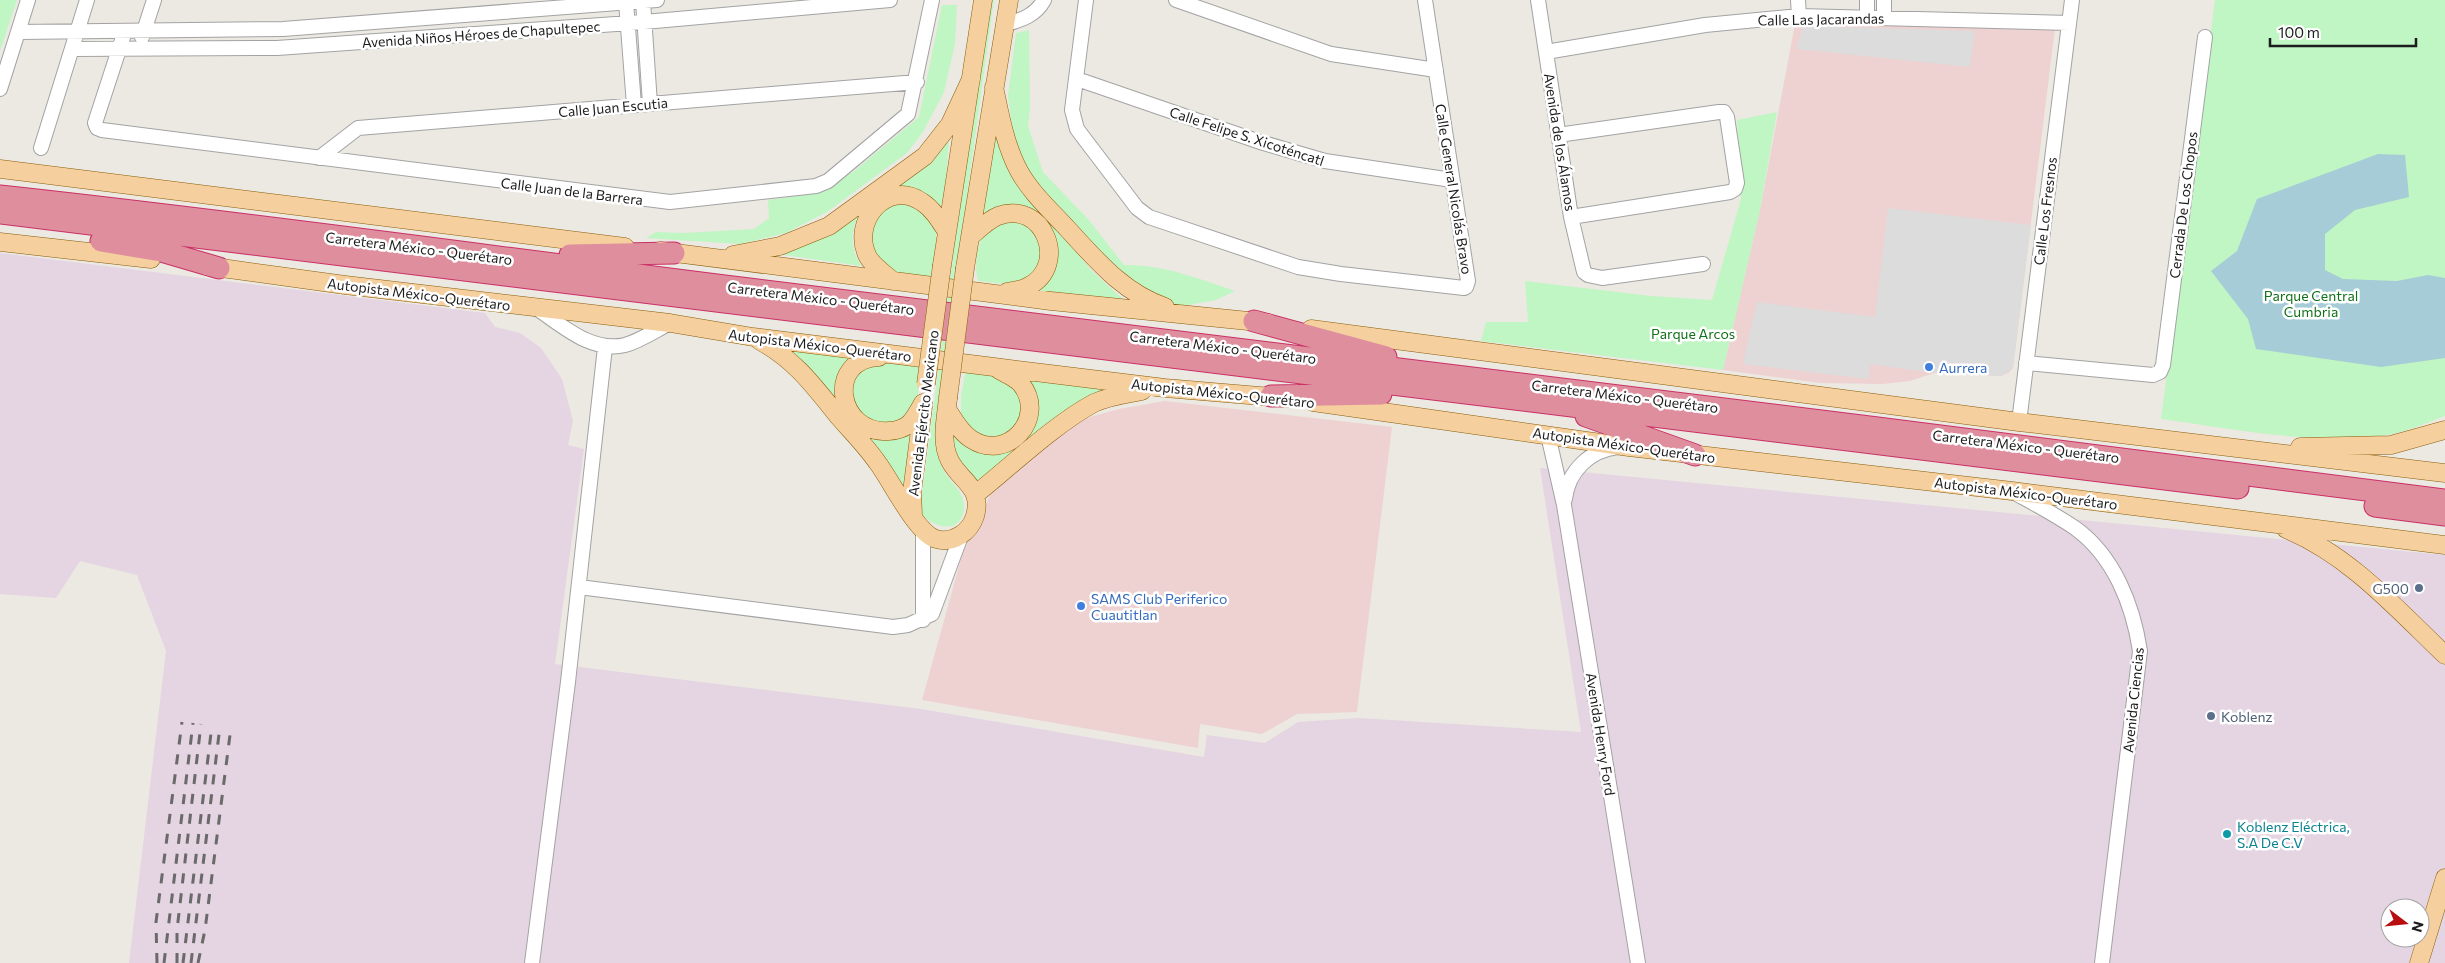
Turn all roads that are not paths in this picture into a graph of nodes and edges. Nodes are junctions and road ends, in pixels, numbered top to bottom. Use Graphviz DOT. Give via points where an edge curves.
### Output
graph roads {
  1 [pos="28,0"];
  2 [pos="87,0"];
  3 [pos="154,0"];
  4 [pos="890,0"];
  5 [pos="932,0"];
  6 [pos="983,0"];
  7 [pos="1009,0"];
  8 [pos="1044,0"];
  9 [pos="1086,0"];
  10 [pos="1176,0"];
  11 [pos="1425,0"];
  12 [pos="1538,0"];
  13 [pos="1798,0"];
  14 [pos="1867,0"];
  15 [pos="1884,0"];
  16 [pos="2072,0"];
  17 [pos="650,1"];
  18 [pos="626,2"];
  19 [pos="563,3"];
  20 [pos="783,4"];
  21 [pos="1798,16"];
  22 [pos="1867,18"];
  23 [pos="1884,18"];
  24 [pos="399,20"];
  25 [pos="380,21"];
  26 [pos="644,22"];
  27 [pos="2069,23"];
  28 [pos="627,24"];
  29 [pos="1006,24"];
  30 [pos="78,31"];
  31 [pos="126,31"];
  32 [pos="144,31"];
  33 [pos="18,32"];
  34 [pos="2205,37"];
  35 [pos="400,39"];
  36 [pos="382,40"];
  37 [pos="72,49"];
  38 [pos="120,50"];
  39 [pos="138,50"];
  40 [pos="1546,52"];
  41 [pos="1436,70"];
  42 [pos="971,79"];
  43 [pos="1076,79"];
  44 [pos="917,82"];
  45 [pos="994,87"];
  46 [pos="0,89"];
  47 [pos="650,104"];
  48 [pos="634,105"];
  49 [pos="1558,135"];
  50 [pos="41,148"];
  51 [pos="319,158"];
  52 [pos="0,169"];
  53 [pos="1452,180"];
  54 [pos="0,196"];
  55 [pos="1571,217"];
  56 [pos="1,228"];
  57 [pos="948,232"];
  58 [pos="970,237"];
  59 [pos="459,253"];
  60 [pos="674,253"];
  61 [pos="717,258"];
  62 [pos="1703,264"];
  63 [pos="220,268"];
  64 [pos="893,281"];
  65 [pos="998,294"];
  66 [pos="535,307"];
  67 [pos="1199,316"];
  68 [pos="1254,322"];
  69 [pos="670,323"];
  70 [pos="753,337"];
  71 [pos="605,347"];
  72 [pos="902,355"];
  73 [pos="2026,363"];
  74 [pos="994,367"];
  75 [pos="1436,381"];
  76 [pos="1165,388"];
  77 [pos="1271,396"];
  78 [pos="923,403"];
  79 [pos="948,404"];
  80 [pos="1550,404"];
  81 [pos="2019,422"];
  82 [pos="2445,430"];
  83 [pos="1548,435"];
  84 [pos="1629,447"];
  85 [pos="2226,448"];
  86 [pos="1695,455"];
  87 [pos="2445,473"];
  88 [pos="2012,491"];
  89 [pos="976,494"];
  90 [pos="2445,500"];
  91 [pos="1564,505"];
  92 [pos="2445,515"];
  93 [pos="913,516"];
  94 [pos="2265,521"];
  95 [pos="923,531"];
  96 [pos="961,536"];
  97 [pos="2445,545"];
  98 [pos="579,587"];
  99 [pos="923,620"];
  100 [pos="2443,653"];
  101 [pos="2445,878"];
  102 [pos="532,963"];
  103 [pos="1638,963"];
  104 [pos="2102,963"];
  105 [pos="2419,963"];
  1 -- 33 [label="street"];
  2 -- 30 [label="street"];
  3 -- 32 [label="street"];
  4 -- 20 [label="street, Avenida Niños Héroes de Chapultepec"];
  5 -- 44 [label="street, Calle Juan de la Barrera"];
  6 -- 42 [label="main road, Avenida Ejército Mexicano"];
  7 -- 29 [label="main road, Avenida Ejército Mexicano"];
  8 -- 29 [label="street" via="1032,14"];
  9 -- 43 [label="street, Calle General Nicolás Bravo"];
  10 -- 41 [label="street" via="1331,54"];
  11 -- 41 [label="street, Calle General Nicolás Bravo"];
  12 -- 40 [label="street, Avenida de los Álamos"];
  13 -- 21 [label="street"];
  14 -- 22 [label="street"];
  15 -- 23 [label="street"];
  16 -- 27 [label="street, Calle Los Fresnos"];
  17 -- 18 [label="street, Avenida Niños Héroes de Chapultepec"];
  17 -- 26 [label="street"];
  18 -- 19 [label="street, Avenida Niños Héroes de Chapultepec"];
  18 -- 28 [label="street"];
  19 -- 24 [label="street, Avenida Niños Héroes de Chapultepec"];
  20 -- 26 [label="street, Avenida Niños Héroes de Chapultepec"];
  21 -- 22 [label="street, Calle Las Jacarandas"];
  21 -- 40 [label="street, Calle Las Jacarandas" via="1705,24"];
  22 -- 23 [label="street, Calle Las Jacarandas"];
  23 -- 27 [label="street, Calle Las Jacarandas"];
  24 -- 25 [label="street, Avenida Niños Héroes de Chapultepec"];
  24 -- 35 [label="street"];
  25 -- 32 [label="street, Avenida Niños Héroes de Chapultepec" via="282,29"];
  25 -- 36 [label="street"];
  26 -- 28 [label="street, Avenida Niños Héroes de Chapultepec"];
  26 -- 47 [label="street"];
  27 -- 73 [label="street, Calle Los Fresnos"];
  28 -- 35 [label="street, Avenida Niños Héroes de Chapultepec"];
  28 -- 48 [label="street"];
  29 -- 45 [label="main road, Avenida Ejército Mexicano"];
  30 -- 31 [label="street, Avenida Niños Héroes de Chapultepec"];
  30 -- 33 [label="street, Avenida Niños Héroes de Chapultepec"];
  30 -- 37 [label="street"];
  31 -- 32 [label="street, Avenida Niños Héroes de Chapultepec"];
  31 -- 38 [label="street"];
  32 -- 39 [label="street"];
  33 -- 46 [label="street"];
  34 -- 73 [label="street, Cerrada De Los Chopos" via="2160,372 2153,375"];
  35 -- 36 [label="street, Avenida Niños Héroes de Chapultepec"];
  36 -- 39 [label="street, Avenida Niños Héroes de Chapultepec" via="277,48"];
  37 -- 38 [label="street, Avenida Niños Héroes de Chapultepec"];
  37 -- 50 [label="street"];
  38 -- 39 [label="street, Avenida Niños Héroes de Chapultepec"];
  38 -- 51 [label="street, Calle Juan de la Barrera" via="95,123 97,128"];
  40 -- 49 [label="street, Avenida de los Álamos"];
  41 -- 53 [label="street, Calle General Nicolás Bravo"];
  42 -- 57 [label="main road, Avenida Ejército Mexicano"];
  42 -- 61 [label="main road" via="950,124 925,156 829,226 780,246"];
  43 -- 53 [label="street, Calle Felipe S. Xicoténcatl" via="1325,162"];
  43 -- 53 [label="street, Calle General Nicolás Bravo" via="1072,110 1077,129 1142,214 1298,267 1466,287 1468,281"];
  44 -- 47 [label="street, Calle Juan Escutia"];
  44 -- 51 [label="street, Calle Juan de la Barrera" via="911,108 903,120 828,181 816,186 670,202"];
  45 -- 58 [label="main road, Avenida Ejército Mexicano"];
  45 -- 67 [label="main road" via="1009,148 1032,190 1113,278 1139,296 1163,307"];
  47 -- 48 [label="street, Calle Juan Escutia"];
  48 -- 51 [label="street, Calle Juan Escutia" via="358,128"];
  49 -- 55 [label="street, Avenida de los Álamos"];
  49 -- 55 [label="street" via="1719,112 1724,112 1727,117 1736,189"];
  52 -- 60 [label="main road"];
  54 -- 59 [label="highway, Carretera México - Querétaro"];
  55 -- 62 [label="street, Avenida de los Álamos" via="1584,272 1594,277"];
  56 -- 63 [label="highway" via="124,244"];
  56 -- 75 [label="highway, Carretera México - Querétaro"];
  57 -- 64 [label="main road" via="922,202 912,198 890,198 874,208 867,217 862,236 868,258"];
  57 -- 78 [label="main road, Avenida Ejército Mexicano, bridge"];
  58 -- 65 [label="main road" via="997,216 1015,213 1031,218 1044,230 1049,249 1042,274 1028,287"];
  58 -- 79 [label="main road, Avenida Ejército Mexicano, bridge"];
  59 -- 60 [label="highway" via="609,256"];
  59 -- 75 [label="highway, Carretera México - Querétaro"];
  60 -- 61 [label="main road"];
  61 -- 64 [label="main road"];
  63 -- 66 [label="main road, Autopista México-Querétaro"];
  64 -- 65 [label="main road"];
  65 -- 67 [label="main road"];
  66 -- 69 [label="main road, Autopista México-Querétaro"];
  66 -- 71 [label="street" via="588,342"];
  67 -- 68 [label="main road"];
  68 -- 75 [label="highway" via="1362,349"];
  68 -- 81 [label="main road"];
  69 -- 70 [label="main road, Autopista México-Querétaro"];
  69 -- 71 [label="street" via="626,344"];
  70 -- 72 [label="main road, Autopista México-Querétaro"];
  70 -- 93 [label="main road" via="792,362 877,461"];
  71 -- 98 [label="street"];
  72 -- 74 [label="main road, Autopista México-Querétaro"];
  72 -- 78 [label="main road" via="869,357 853,366 844,390 850,414 872,431 895,431 909,424"];
  73 -- 81 [label="street, Calle Los Fresnos"];
  74 -- 76 [label="main road, Autopista México-Querétaro"];
  74 -- 79 [label="main road" via="1020,383 1027,394 1030,407 1027,420 1014,440 989,446 971,440 961,430"];
  75 -- 77 [label="highway" via="1394,394"];
  75 -- 80 [label="highway, Carretera México - Querétaro"];
  75 -- 90 [label="highway, Carretera México - Querétaro"];
  76 -- 77 [label="main road, Autopista México-Querétaro"];
  76 -- 89 [label="main road" via="1096,402 1073,416"];
  77 -- 83 [label="main road, Autopista México-Querétaro"];
  78 -- 93 [label="main road, Avenida Ejército Mexicano" via="912,492"];
  79 -- 89 [label="main road, Avenida Ejército Mexicano" via="944,430 946,448 951,462"];
  80 -- 86 [label="highway"];
  80 -- 92 [label="highway, Carretera México - Querétaro"];
  81 -- 85 [label="main road"];
  82 -- 85 [label="main road" via="2391,445"];
  83 -- 84 [label="main road, Autopista México-Querétaro"];
  83 -- 91 [label="street, Avenida Henry Ford"];
  84 -- 86 [label="main road, Autopista México-Querétaro"];
  84 -- 91 [label="street, Avenida Henry Ford" via="1603,450 1588,458 1571,479"];
  85 -- 87 [label="main road"];
  86 -- 88 [label="main road, Autopista México-Querétaro"];
  88 -- 94 [label="main road, Autopista México-Querétaro"];
  88 -- 104 [label="street, Avenida Ciencias" via="2075,529 2096,546 2112,568 2136,622 2140,651"];
  89 -- 96 [label="main road" via="975,517"];
  91 -- 103 [label="street, Avenida Henry Ford"];
  93 -- 95 [label="main road, Avenida Ejército Mexicano"];
  94 -- 97 [label="main road, Autopista México-Querétaro"];
  94 -- 100 [label="main road" via="2303,537 2345,563"];
  95 -- 96 [label="main road" via="936,539 952,540"];
  95 -- 99 [label="street"];
  96 -- 99 [label="street" via="935,609"];
  98 -- 99 [label="street" via="893,627"];
  98 -- 102 [label="street"];
  101 -- 105 [label="main road"];
}
